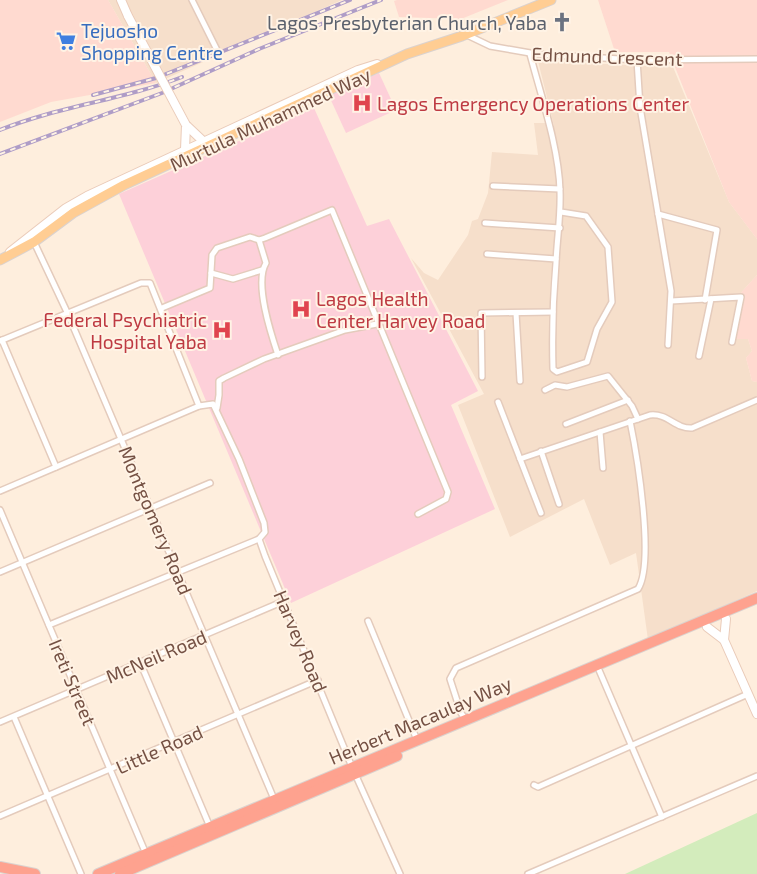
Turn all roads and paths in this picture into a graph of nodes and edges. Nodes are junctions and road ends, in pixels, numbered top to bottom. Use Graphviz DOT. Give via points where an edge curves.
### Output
graph roads {
  1 [pos="121,0"];
  2 [pos="192,0"];
  3 [pos="551,0"];
  4 [pos="462,36"];
  5 [pos="217,50"];
  6 [pos="407,54"];
  7 [pos="530,54"];
  8 [pos="757,59"];
  9 [pos="637,60"];
  10 [pos="186,125"];
  11 [pos="204,142"];
  12 [pos="185,150"];
  13 [pos="493,186"];
  14 [pos="560,190"];
  15 [pos="561,212"];
  16 [pos="658,214"];
  17 [pos="485,223"];
  18 [pos="560,228"];
  19 [pos="259,240"];
  20 [pos="34,242"];
  21 [pos="487,254"];
  22 [pos="0,259"];
  23 [pos="556,259"];
  24 [pos="262,270"];
  25 [pos="211,273"];
  26 [pos="708,300"];
  27 [pos="672,301"];
  28 [pos="162,308"];
  29 [pos="67,312"];
  30 [pos="553,312"];
  31 [pos="516,313"];
  32 [pos="377,324"];
  33 [pos="1,340"];
  34 [pos="732,342"];
  35 [pos="668,345"];
  36 [pos="278,355"];
  37 [pos="699,356"];
  38 [pos="482,377"];
  39 [pos="520,381"];
  40 [pos="545,390"];
  41 [pos="628,400"];
  42 [pos="757,400"];
  43 [pos="498,402"];
  44 [pos="199,406"];
  45 [pos="217,408"];
  46 [pos="638,419"];
  47 [pos="630,421"];
  48 [pos="566,424"];
  49 [pos="600,432"];
  50 [pos="122,439"];
  51 [pos="541,451"];
  52 [pos="520,459"];
  53 [pos="56,467"];
  54 [pos="603,468"];
  55 [pos="210,483"];
  56 [pos="0,491"];
  57 [pos="560,504"];
  58 [pos="150,508"];
  59 [pos="0,510"];
  60 [pos="541,513"];
  61 [pos="418,514"];
  62 [pos="259,539"];
  63 [pos="23,562"];
  64 [pos="177,571"];
  65 [pos="0,572"];
  66 [pos="757,598"];
  67 [pos="284,601"];
  68 [pos="757,604"];
  69 [pos="726,619"];
  70 [pos="368,621"];
  71 [pos="49,625"];
  72 [pos="707,627"];
  73 [pos="205,635"];
  74 [pos="724,640"];
  75 [pos="140,662"];
  76 [pos="599,670"];
  77 [pos="318,680"];
  78 [pos="76,689"];
  79 [pos="748,694"];
  80 [pos="239,714"];
  81 [pos="757,714"];
  82 [pos="14,716"];
  83 [pos="466,720"];
  84 [pos="0,722"];
  85 [pos="417,740"];
  86 [pos="175,742"];
  87 [pos="631,747"];
  88 [pos="110,771"];
  89 [pos="353,771"];
  90 [pos="757,776"];
  91 [pos="534,786"];
  92 [pos="48,797"];
  93 [pos="274,799"];
  94 [pos="0,816"];
  95 [pos="662,817"];
  96 [pos="210,827"];
  97 [pos="146,854"];
  98 [pos="0,867"];
  99 [pos="35,874"];
  100 [pos="81,874"];
  101 [pos="98,874"];
  102 [pos="120,874"];
  103 [pos="400,874"];
  104 [pos="528,874"];
  1 -- 10 [label="main road, bridge"];
  2 -- 5 [label="street"];
  3 -- 4 [label="main road, Murtula Muhammed Way"];
  4 -- 6 [label="main road, Murtula Muhammed Way"];
  4 -- 7 [label="street, Edmund Crescent" via="468,34 490,46"];
  6 -- 11 [label="main road" via="358,70"];
  6 -- 20 [label="main road, Murtula Muhammed Way" via="124,185 73,213"];
  7 -- 9 [label="street, Edmund Crescent"];
  7 -- 14 [label="street" via="551,135"];
  8 -- 9 [label="street, Edmund Crescent"];
  9 -- 16 [label="street" via="640,107"];
  10 -- 11 [label="main road"];
  10 -- 12 [label="main road"];
  11 -- 12 [label="main road"];
  12 -- 22 [label="main road" via="66,208"];
  13 -- 14 [label="street"];
  14 -- 15 [label="street"];
  15 -- 18 [label="street"];
  15 -- 30 [label="street" via="586,216 609,250 612,302 597,329 587,362 554,371"];
  16 -- 26 [label="street" via="717,230"];
  16 -- 27 [label="street"];
  17 -- 18 [label="street"];
  18 -- 23 [label="street"];
  19 -- 24 [label="street" via="266,263"];
  19 -- 25 [label="street" via="250,237 218,248 212,256"];
  19 -- 32 [label="street" via="332,210"];
  20 -- 22 [label="main road, Murtula Muhammed Way"];
  20 -- 29 [label="street, Montgomery Road"];
  21 -- 23 [label="street"];
  23 -- 30 [label="street"];
  24 -- 25 [label="street" via="233,279"];
  24 -- 36 [label="street" via="266,315"];
  25 -- 28 [label="street" via="210,288"];
  26 -- 27 [label="street"];
  26 -- 34 [label="street" via="741,296"];
  26 -- 37 [label="street"];
  27 -- 35 [label="street"];
  28 -- 29 [label="street" via="150,283 146,282"];
  28 -- 44 [label="street"];
  29 -- 33 [label="street"];
  29 -- 50 [label="street, Montgomery Road"];
  30 -- 31 [label="street"];
  31 -- 38 [label="street" via="481,313"];
  31 -- 39 [label="street"];
  32 -- 36 [label="street" via="345,330"];
  32 -- 61 [label="street" via="448,492 446,499"];
  33 -- 53 [label="street"];
  36 -- 45 [label="street" via="218,381"];
  40 -- 41 [label="street" via="605,376"];
  41 -- 46 [label="street"];
  41 -- 48 [label="street"];
  42 -- 46 [label="street" via="692,428 681,427 660,414"];
  43 -- 52 [label="street"];
  44 -- 45 [label="street" via="209,403"];
  44 -- 50 [label="street"];
  45 -- 62 [label="street, Harvey Road" via="264,523 265,532"];
  46 -- 47 [label="street"];
  47 -- 49 [label="street"];
  47 -- 83 [label="street" via="640,486 645,554 642,583 638,589 456,668 450,679"];
  49 -- 51 [label="street"];
  49 -- 54 [label="street"];
  50 -- 53 [label="street"];
  50 -- 58 [label="street, Montgomery Road"];
  51 -- 52 [label="street"];
  51 -- 57 [label="street"];
  52 -- 60 [label="street"];
  53 -- 56 [label="street"];
  55 -- 58 [label="street"];
  58 -- 63 [label="street"];
  58 -- 64 [label="street, Montgomery Road"];
  59 -- 63 [label="street, Ireti Street"];
  62 -- 64 [label="street"];
  62 -- 67 [label="street, Harvey Road"];
  63 -- 65 [label="street"];
  63 -- 71 [label="street, Ireti Street"];
  64 -- 71 [label="street"];
  64 -- 73 [label="street, Montgomery Road"];
  66 -- 83 [label="highway, Herbert Macaulay Way"];
  67 -- 73 [label="street, McNeil Road"];
  67 -- 77 [label="street, Harvey Road"];
  68 -- 69 [label="highway, Herbert Macaulay Way"];
  69 -- 72 [label="highway, Herbert Macaulay Way"];
  69 -- 74 [label="main road"];
  70 -- 85 [label="street"];
  71 -- 78 [label="street, Ireti Street"];
  72 -- 74 [label="main road"];
  72 -- 76 [label="highway, Herbert Macaulay Way"];
  73 -- 75 [label="street, McNeil Road"];
  73 -- 80 [label="street, Montgomery Road"];
  74 -- 79 [label="main road"];
  75 -- 78 [label="street, McNeil Road"];
  75 -- 86 [label="street"];
  76 -- 87 [label="street"];
  76 -- 89 [label="highway, Herbert Macaulay Way"];
  77 -- 80 [label="street, Little Road"];
  77 -- 89 [label="street, Harvey Road"];
  78 -- 82 [label="street, McNeil Road"];
  78 -- 88 [label="street, Ireti Street"];
  79 -- 81 [label="main road"];
  79 -- 87 [label="street"];
  80 -- 86 [label="street, Little Road"];
  80 -- 93 [label="street, Montgomery Road"];
  82 -- 84 [label="street, McNeil Road"];
  82 -- 92 [label="street"];
  83 -- 85 [label="highway, Herbert Macaulay Way"];
  85 -- 89 [label="highway, Herbert Macaulay Way"];
  86 -- 88 [label="street, Little Road"];
  86 -- 96 [label="street"];
  87 -- 91 [label="street"];
  87 -- 95 [label="street"];
  88 -- 92 [label="street, Little Road"];
  88 -- 97 [label="street, Ireti Street"];
  89 -- 93 [label="highway, Herbert Macaulay Way"];
  89 -- 102 [label="highway, Herbert Macaulay Way"];
  89 -- 103 [label="street, Harvey Road"];
  90 -- 95 [label="street"];
  92 -- 94 [label="street, Little Road"];
  92 -- 100 [label="street"];
  93 -- 96 [label="highway, Herbert Macaulay Way"];
  95 -- 104 [label="street"];
  96 -- 97 [label="highway, Herbert Macaulay Way"];
  97 -- 101 [label="highway, Herbert Macaulay Way"];
  98 -- 99 [label="highway"];
}
